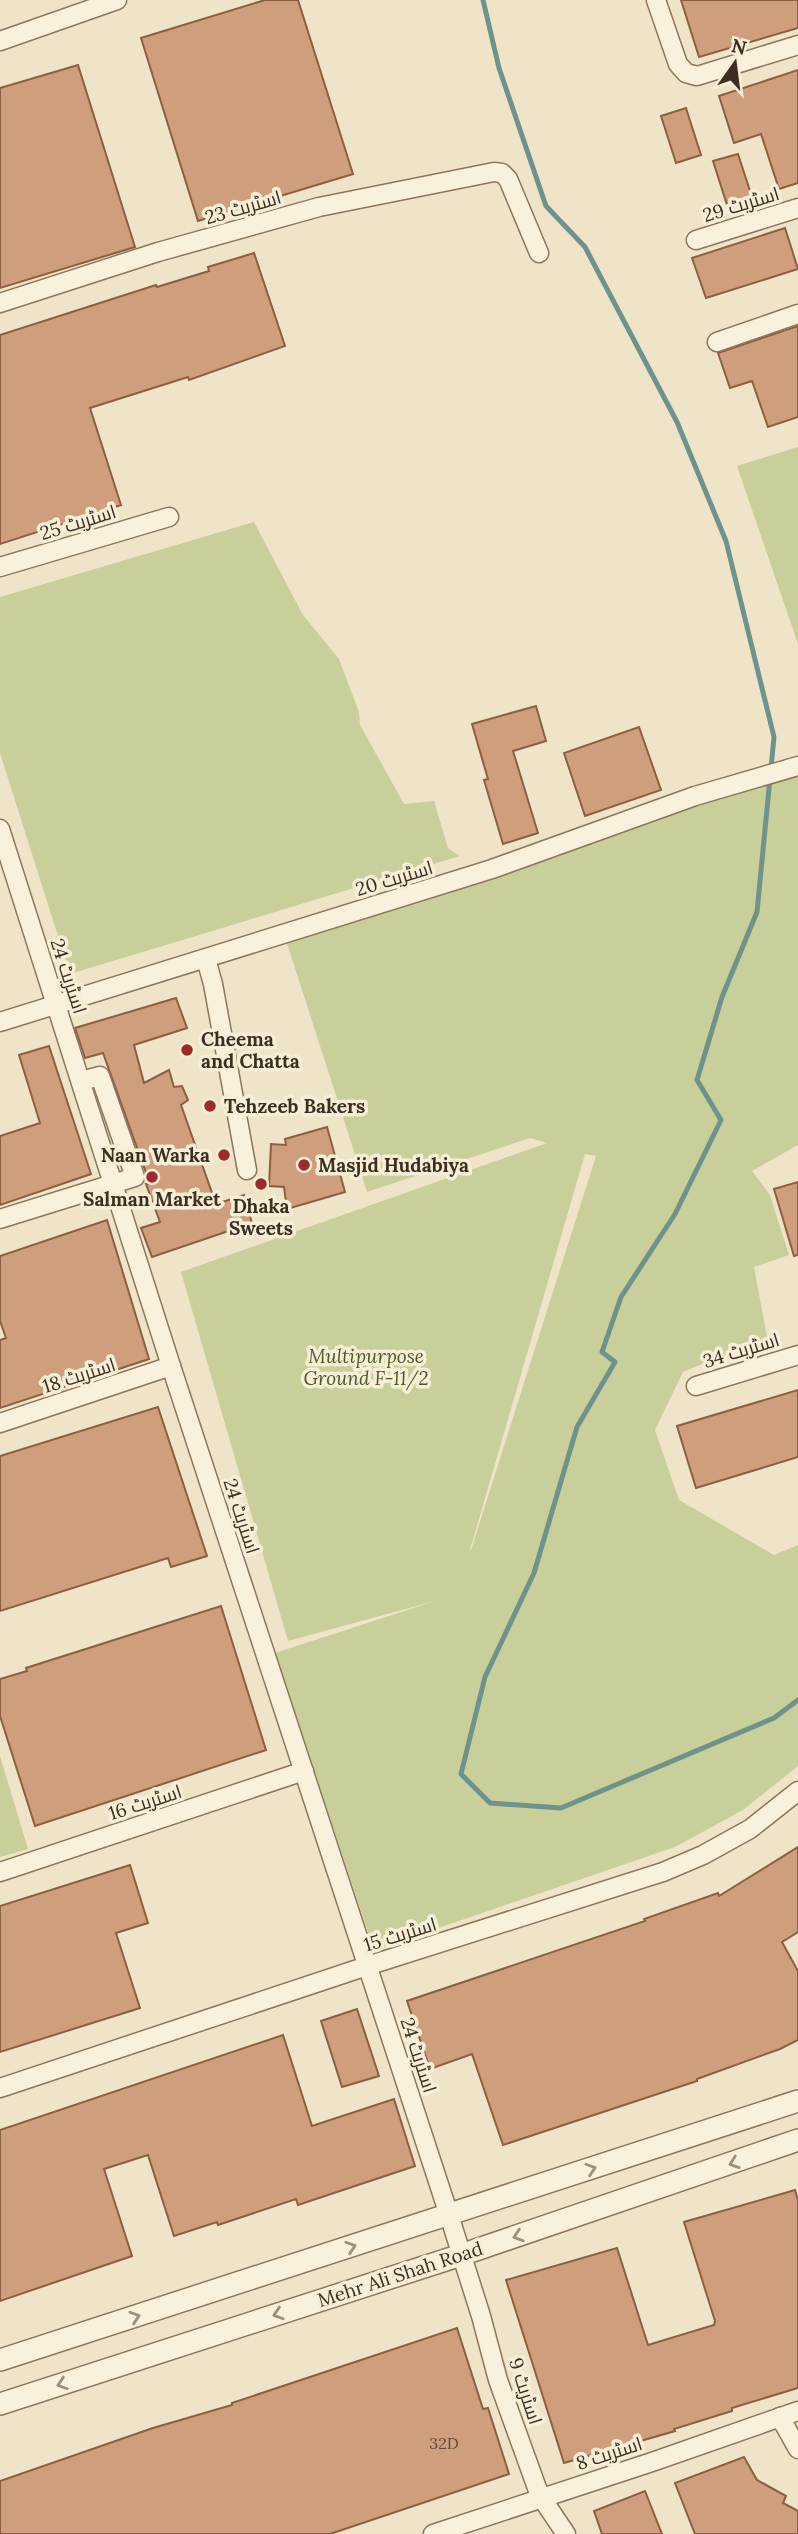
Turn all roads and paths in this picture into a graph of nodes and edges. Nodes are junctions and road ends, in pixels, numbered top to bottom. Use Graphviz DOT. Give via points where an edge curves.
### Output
graph roads {
  1 [pos="117,0"];
  2 [pos="656,0"];
  3 [pos="0,41"];
  4 [pos="798,45"];
  5 [pos="798,208"];
  6 [pos="696,240"];
  7 [pos="539,253"];
  8 [pos="0,303"];
  9 [pos="798,314"];
  10 [pos="718,342"];
  11 [pos="169,517"];
  12 [pos="0,567"];
  13 [pos="798,766"];
  14 [pos="0,830"];
  15 [pos="206,959"];
  16 [pos="56,1004"];
  17 [pos="0,1022"];
  18 [pos="247,1170"];
  19 [pos="113,1182"];
  20 [pos="0,1219"];
  21 [pos="798,1355"];
  22 [pos="170,1366"];
  23 [pos="696,1386"];
  24 [pos="0,1423"];
  25 [pos="304,1771"];
  26 [pos="798,1791"];
  27 [pos="0,1872"];
  28 [pos="368,1966"];
  29 [pos="0,2088"];
  30 [pos="798,2101"];
  31 [pos="798,2140"];
  32 [pos="449,2215"];
  33 [pos="461,2255"];
  34 [pos="0,2360"];
  35 [pos="0,2404"];
  36 [pos="798,2411"];
  37 [pos="780,2417"];
  38 [pos="798,2449"];
  39 [pos="541,2497"];
  40 [pos="433,2534"];
  41 [pos="566,2534"];
  1 -- 3 [label="street"];
  2 -- 4 [label="street" via="678,64 686,73 704,75"];
  5 -- 6 [label="street, اسٹریٹ 29"];
  7 -- 8 [label="street, اسٹریٹ 23" via="508,179 494,172 318,207"];
  9 -- 10 [label="street"];
  11 -- 12 [label="street, اسٹریٹ 25"];
  13 -- 15 [label="street, اسٹریٹ 20"];
  14 -- 16 [label="street, اسٹریٹ 24"];
  15 -- 16 [label="street, اسٹریٹ 20"];
  15 -- 18 [label="street"];
  16 -- 17 [label="street, اسٹریٹ 20"];
  16 -- 19 [label="street, اسٹریٹ 24"];
  19 -- 20 [label="street"];
  19 -- 22 [label="street, اسٹریٹ 24"];
  21 -- 23 [label="street, اسٹریٹ 34"];
  22 -- 24 [label="street, اسٹریٹ 18"];
  22 -- 25 [label="street, اسٹریٹ 24"];
  25 -- 27 [label="street, اسٹریٹ 16"];
  25 -- 28 [label="street, اسٹریٹ 24"];
  26 -- 28 [label="street, اسٹریٹ 15" via="750,1829 663,1872"];
  28 -- 29 [label="street, اسٹریٹ 15"];
  28 -- 32 [label="street, اسٹریٹ 24"];
  32 -- 30 [label="street, one-way"];
  31 -- 33 [label="street, Mehr Ali Shah Road, one-way"];
  32 -- 33 [label="street, اسٹریٹ 24"];
  34 -- 32 [label="street, one-way"];
  33 -- 35 [label="street, Mehr Ali Shah Road, one-way"];
  33 -- 39 [label="street, اسٹریٹ 9" via="498,2380"];
  36 -- 37 [label="street, اسٹریٹ 8"];
  37 -- 38 [label="street"];
  37 -- 39 [label="street, اسٹریٹ 8"];
  39 -- 40 [label="street, اسٹریٹ 8"];
  39 -- 41 [label="street, اسٹریٹ 9"];
}
